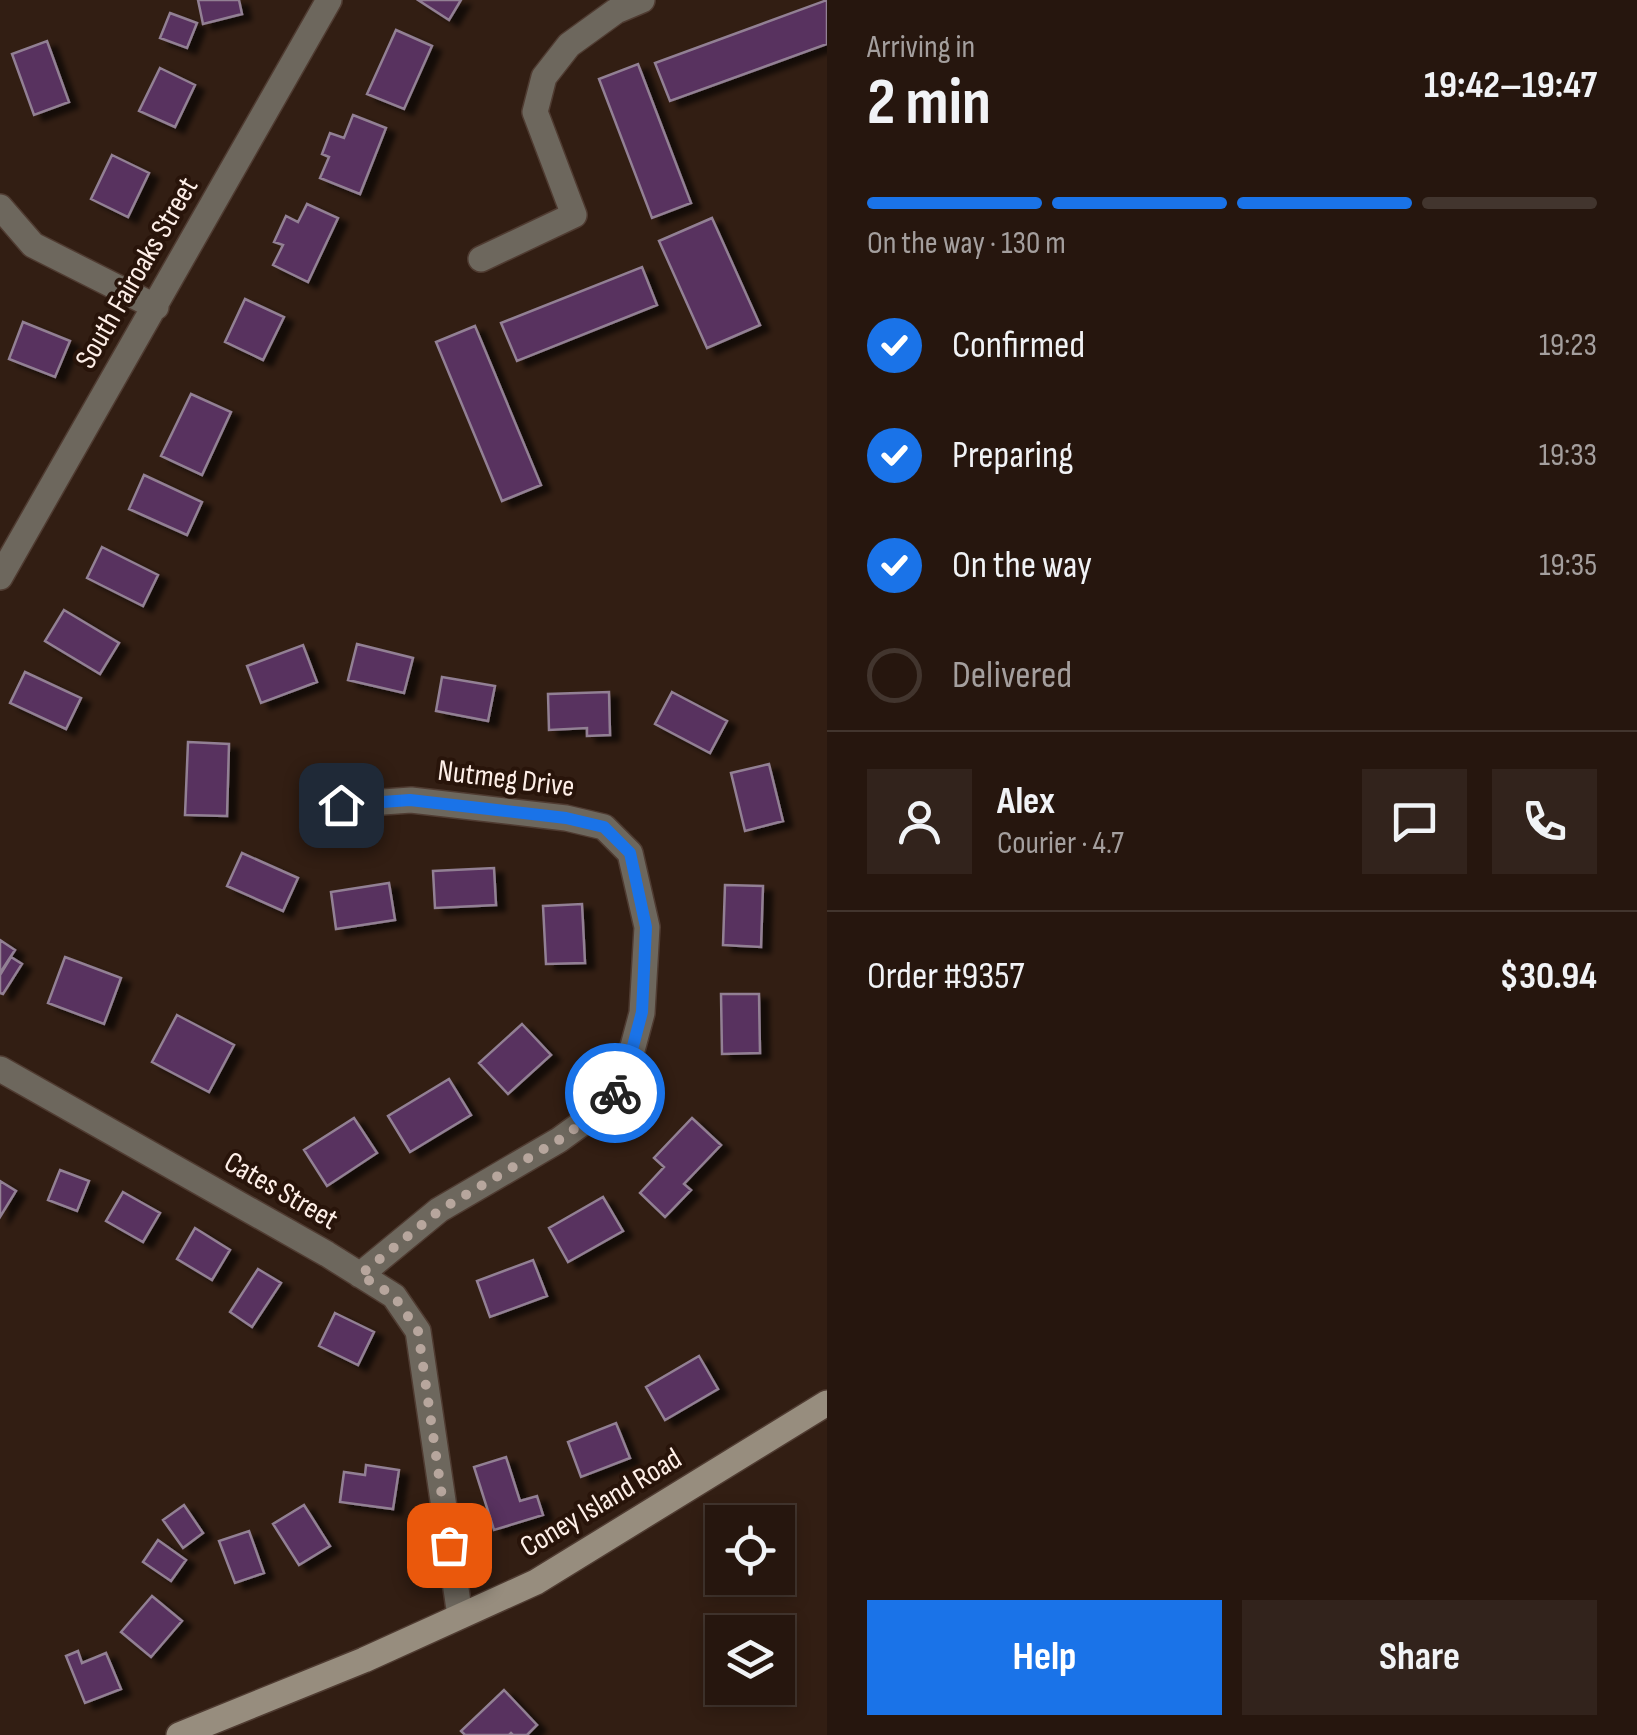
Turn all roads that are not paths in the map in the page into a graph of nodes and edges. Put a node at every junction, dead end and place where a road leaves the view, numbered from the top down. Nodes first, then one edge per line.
1 (329, 0) edge
2 (642, 0) edge
3 (0, 207) edge
4 (481, 259) dead end
5 (156, 307) junction
6 (0, 578) edge
7 (341, 805) dead end
8 (1, 1072) edge
9 (360, 1275) junction
10 (827, 1403) edge
11 (460, 1616) junction
12 (179, 1735) edge

1 - 5 street, South Fairoaks Street
2 - 4 street
3 - 5 street
5 - 6 street, South Fairoaks Street
7 - 9 street, Nutmeg Drive
8 - 9 street, Cates Street
9 - 11 street, Cates Street
10 - 11 street, Coney Island Road
11 - 12 street, Coney Island Road

